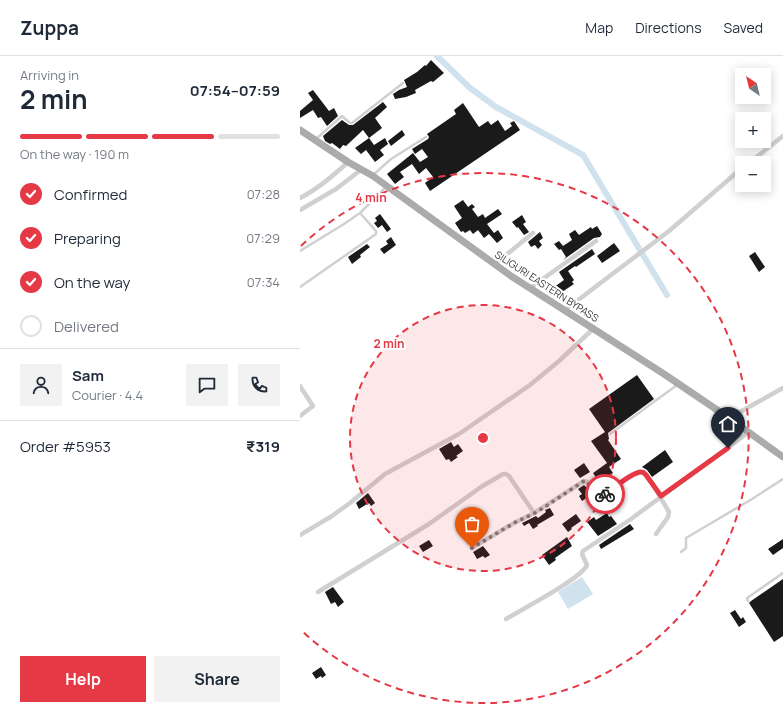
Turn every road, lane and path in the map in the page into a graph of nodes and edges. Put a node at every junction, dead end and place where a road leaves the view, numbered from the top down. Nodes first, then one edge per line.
1 (403, 83) dead end
2 (300, 130) edge
3 (783, 136) edge
4 (426, 137) dead end
5 (315, 140) junction
6 (758, 156) edge
7 (348, 162) junction
8 (362, 169) junction
9 (735, 174) edge
10 (373, 176) junction
11 (388, 186) junction
12 (300, 198) edge
13 (300, 210) edge
14 (360, 213) junction
15 (533, 233) dead end
16 (596, 241) dead end
17 (300, 251) edge
18 (495, 264) junction
19 (300, 287) edge
20 (530, 288) junction
21 (565, 310) junction
22 (594, 328) junction
23 (679, 384) junction
24 (300, 386) edge
25 (783, 388) edge
26 (300, 416) edge
27 (729, 418) junction
28 (748, 432) junction
29 (610, 434) dead end
30 (783, 457) edge
31 (783, 479) edge
32 (661, 496) junction
33 (534, 513) junction
34 (656, 534) dead end
35 (300, 535) edge
36 (472, 548) dead end
37 (681, 552) dead end
38 (783, 573) edge
39 (318, 592) dead end
40 (748, 601) dead end
41 (506, 619) dead end

1 - 5 lane
2 - 5 main road, SILIGURI EASTERN BYPASS
3 - 6 street
4 - 10 lane
5 - 7 main road, SILIGURI EASTERN BYPASS
7 - 8 main road, SILIGURI EASTERN BYPASS
7 - 12 street
8 - 10 main road, SILIGURI EASTERN BYPASS
8 - 13 street
9 - 21 street
10 - 11 main road, SILIGURI EASTERN BYPASS
11 - 14 lane
11 - 18 main road, SILIGURI EASTERN BYPASS
14 - 17 lane
14 - 19 lane
15 - 18 street
16 - 20 street
18 - 20 main road, SILIGURI EASTERN BYPASS
20 - 21 main road, SILIGURI EASTERN BYPASS
21 - 22 main road, SILIGURI EASTERN BYPASS
22 - 23 main road, SILIGURI EASTERN BYPASS
22 - 35 street
23 - 27 main road, SILIGURI EASTERN BYPASS
23 - 29 lane
24 - 26 street
25 - 27 street
27 - 28 main road, SILIGURI EASTERN BYPASS
28 - 30 main road, SILIGURI EASTERN BYPASS
28 - 32 street
31 - 37 lane
32 - 33 street
32 - 34 street
32 - 41 street
33 - 36 street
33 - 39 street
38 - 40 lane

